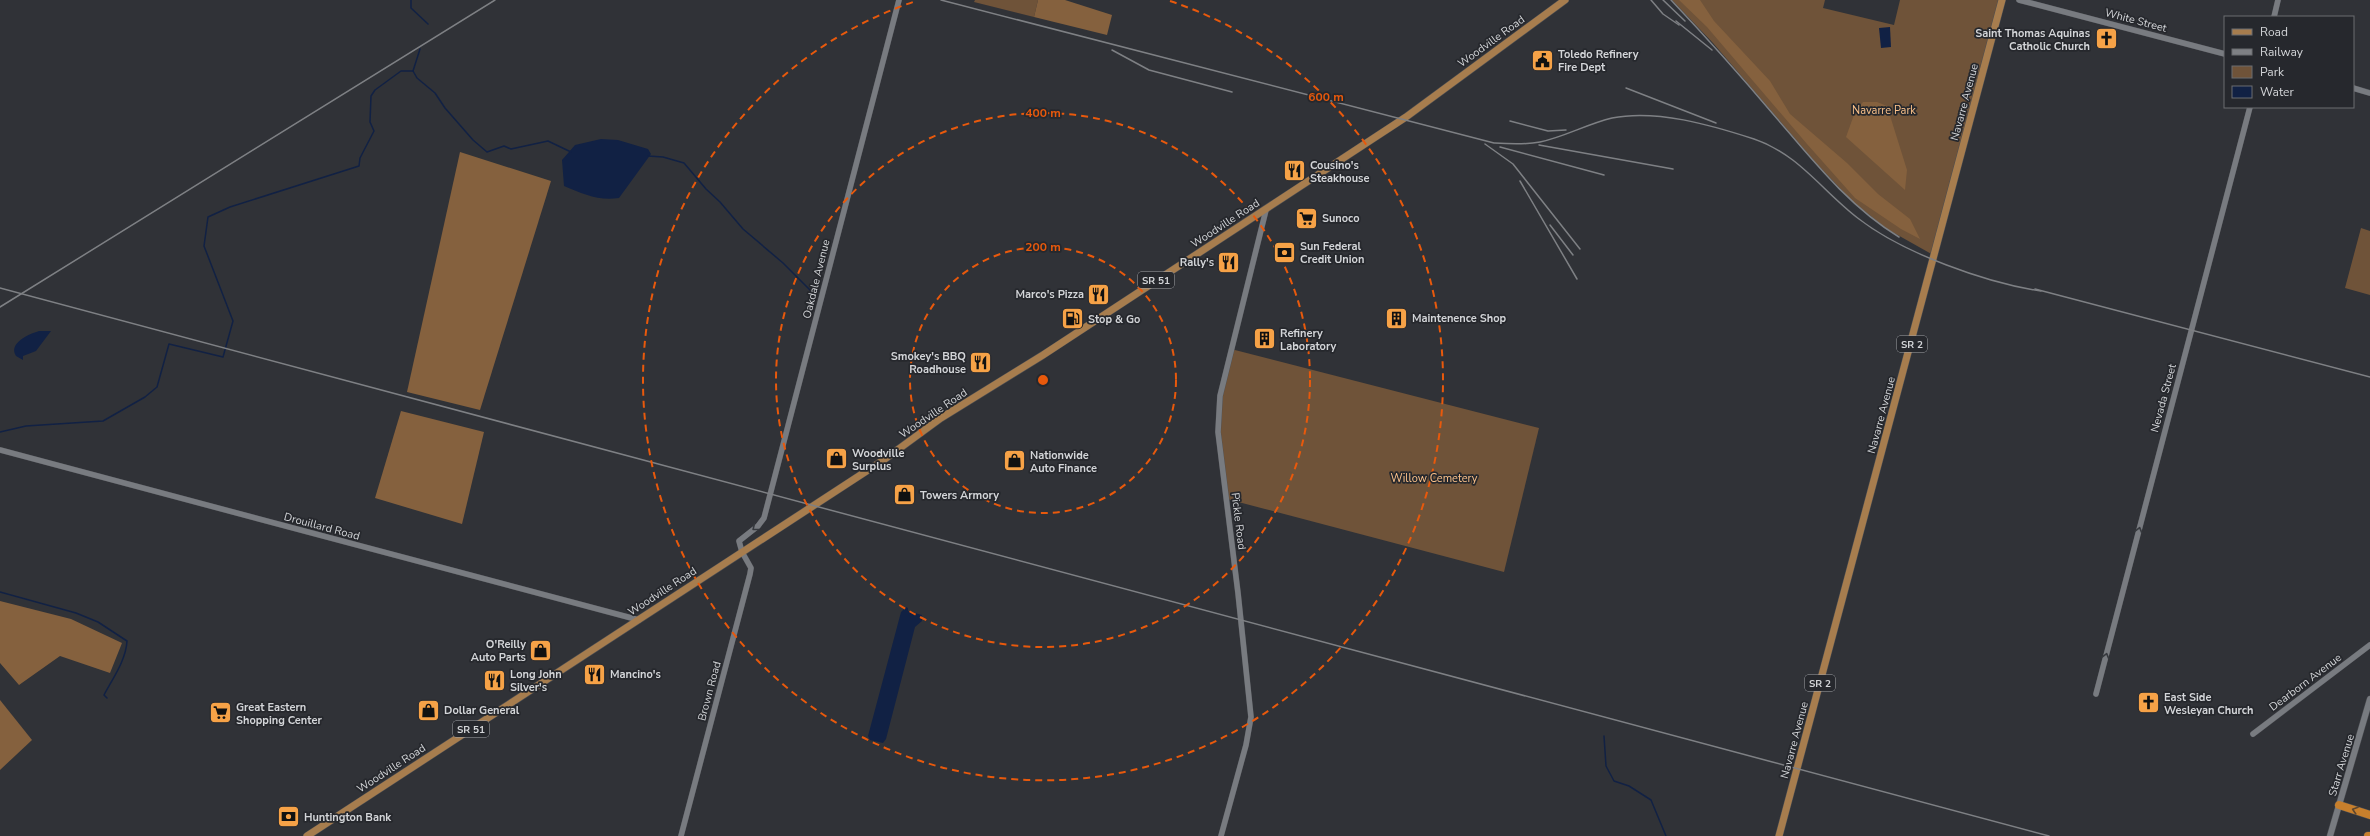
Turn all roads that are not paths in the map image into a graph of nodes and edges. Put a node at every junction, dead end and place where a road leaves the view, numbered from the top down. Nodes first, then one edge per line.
1 (899, 0) edge
2 (1565, 0) edge
3 (2002, 0) edge
4 (2019, 0) edge
5 (2278, 0) edge
6 (2274, 16) edge
7 (2224, 54) edge
8 (2354, 88) edge
9 (2370, 93) edge
10 (2250, 108) edge
11 (1266, 210) junction
12 (0, 450) edge
13 (742, 552) junction
14 (639, 620) junction
15 (2370, 645) edge
16 (2096, 694) dead end
17 (2370, 700) edge
18 (2253, 734) dead end
19 (2339, 805) junction
20 (2370, 815) edge
21 (307, 836) edge
22 (681, 836) edge
23 (1221, 836) edge
24 (1779, 836) edge
25 (2330, 836) edge

1 -> 13 street, Oakdale Avenue
2 - 11 main road, Woodville Road / SR 51
3 - 24 main road, Navarre Avenue / SR 2
4 - 7 street, White Street
5 - 6 street
8 - 9 street
16 -> 10 street, Nevada Street
11 - 13 main road, Woodville Road / SR 51
11 - 23 street, Pickle Road
12 - 14 street, Drouillard Road
13 - 14 main road, Woodville Road / SR 51
13 - 22 street, Brown Road
14 - 21 main road, Woodville Road / SR 51
15 - 18 street, Dearborn Avenue
17 - 19 main road, Starr Avenue
20 -> 19 highway
19 - 25 main road, Starr Avenue

